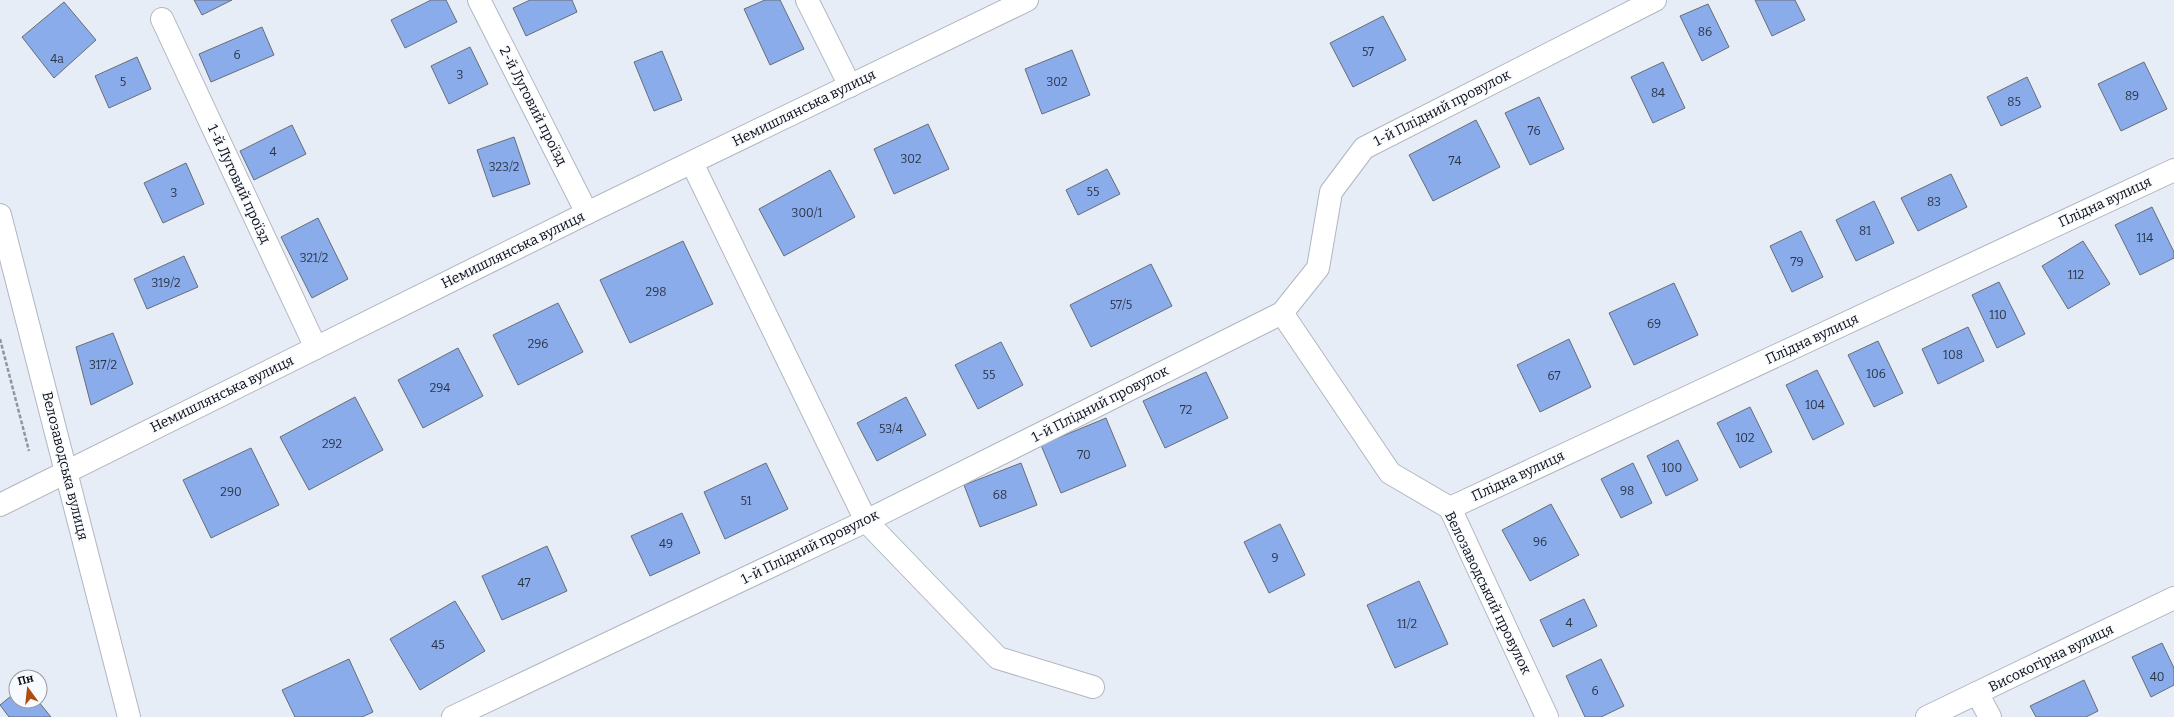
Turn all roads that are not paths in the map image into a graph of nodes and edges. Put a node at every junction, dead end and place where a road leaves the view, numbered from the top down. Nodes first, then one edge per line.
1 (479, 0) edge
2 (807, 0) edge
3 (1027, 0) edge
4 (1655, 0) edge
5 (162, 19) dead end
6 (850, 86) junction
7 (692, 163) junction
8 (2174, 170) edge
9 (587, 213) junction
10 (0, 215) edge
11 (1282, 313) junction
12 (316, 348) junction
13 (67, 471) junction
14 (0, 505) edge
15 (1450, 508) junction
16 (866, 521) junction
17 (2174, 598) edge
18 (1093, 687) dead end
19 (1977, 692) junction
20 (129, 717) edge
21 (453, 717) edge
22 (1547, 717) edge
23 (1927, 717) edge
24 (1990, 717) edge

1 - 9 street, 2-й Луговий проїзд
2 - 6 street
3 - 6 street, Немишлянська вулиця
4 - 11 street, 1-й Плідний провулок
5 - 12 street, 1-й Луговий проїзд
6 - 7 street, Немишлянська вулиця
7 - 9 street, Немишлянська вулиця
7 - 16 street
8 - 15 street, Плідна вулиця
9 - 12 street, Немишлянська вулиця
10 - 13 street, Велозаводська вулиця
11 - 15 street, Велозаводський провулок
11 - 16 street, 1-й Плідний провулок
12 - 13 street, Немишлянська вулиця
13 - 14 street, Немишлянська вулиця
13 - 20 street, Велозаводська вулиця
15 - 22 street, Велозаводський провулок
16 - 18 street
16 - 21 street, 1-й Плідний провулок
17 - 19 street, Високогірна вулиця
19 - 23 street, Високогірна вулиця
19 - 24 street

